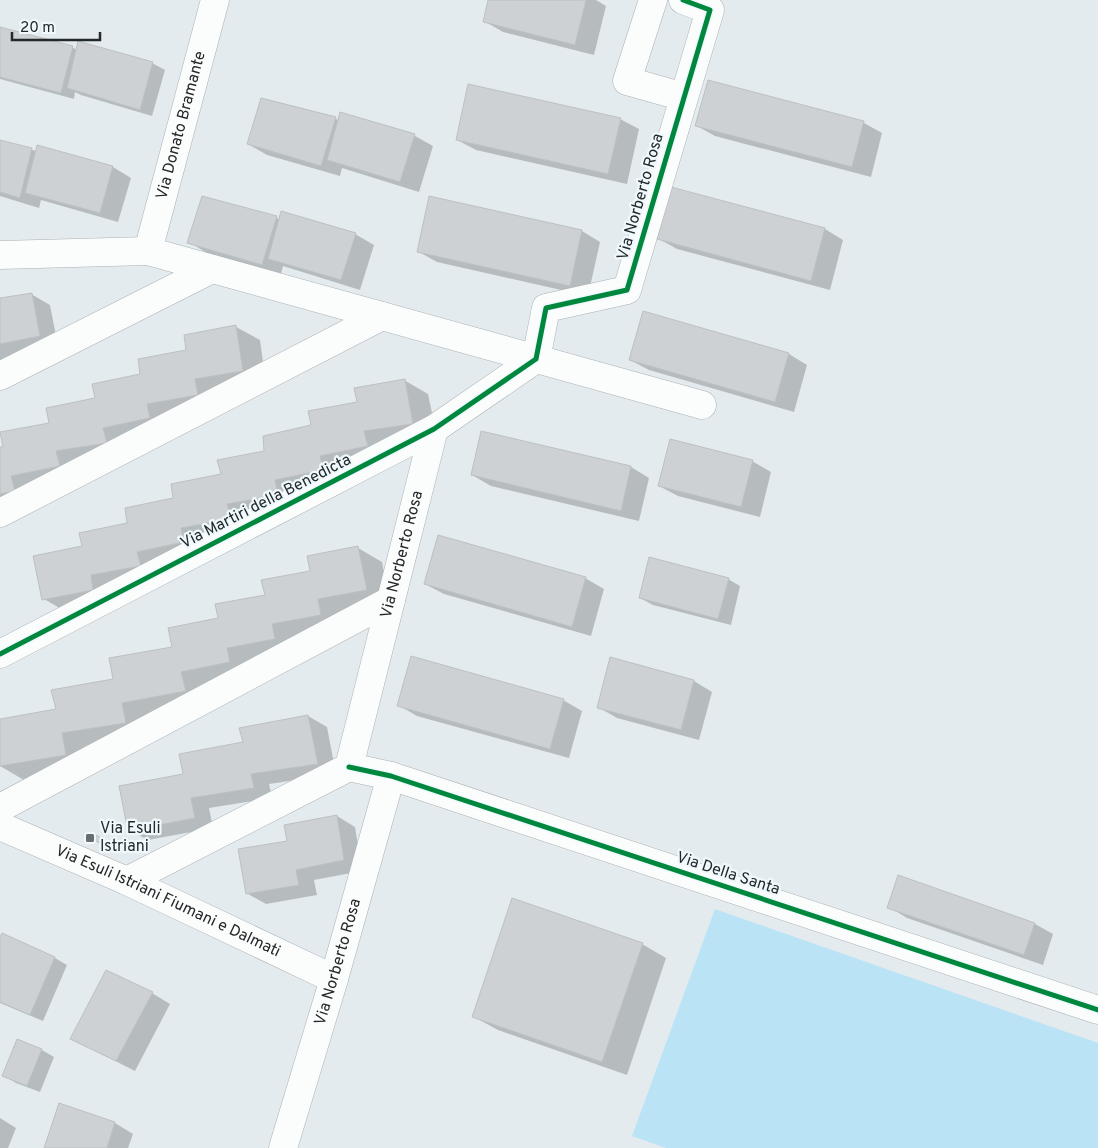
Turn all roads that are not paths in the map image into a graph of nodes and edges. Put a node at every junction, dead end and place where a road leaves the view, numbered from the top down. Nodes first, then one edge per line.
1 (215, 0) edge
2 (653, 0) edge
3 (683, 0) edge
4 (684, 96) junction
5 (148, 251) junction
6 (0, 255) edge
7 (212, 269) junction
8 (382, 316) junction
9 (536, 359) junction
10 (0, 376) edge
11 (702, 405) dead end
12 (434, 429) junction
13 (0, 513) edge
14 (392, 600) junction
15 (1, 647) edge
16 (349, 767) junction
17 (391, 776) junction
18 (0, 808) edge
19 (0, 826) edge
20 (127, 881) junction
21 (334, 979) junction
22 (1098, 1010) edge
23 (283, 1148) edge

1 - 5 street, Via Donato Bramante
2 - 4 street
3 - 4 street, Via Norberto Rosa
4 - 9 street, Via Norberto Rosa
5 - 6 street
5 - 7 street
7 - 8 street
7 - 10 street
8 - 9 street
8 - 13 street
9 - 11 street
9 - 12 street, Via Martiri della Benedicta
12 - 14 street, Via Norberto Rosa
12 - 15 street, Via Martiri della Benedicta
14 - 16 street, Via Norberto Rosa
14 - 18 street
16 - 17 street, Via Della Santa
16 - 20 street
17 - 21 street, Via Norberto Rosa
17 - 22 street, Via Della Santa
19 - 20 street, Via Esuli Istriani Fiumani e Dalmati
20 - 21 street, Via Esuli Istriani Fiumani e Dalmati
21 - 23 street, Via Norberto Rosa

